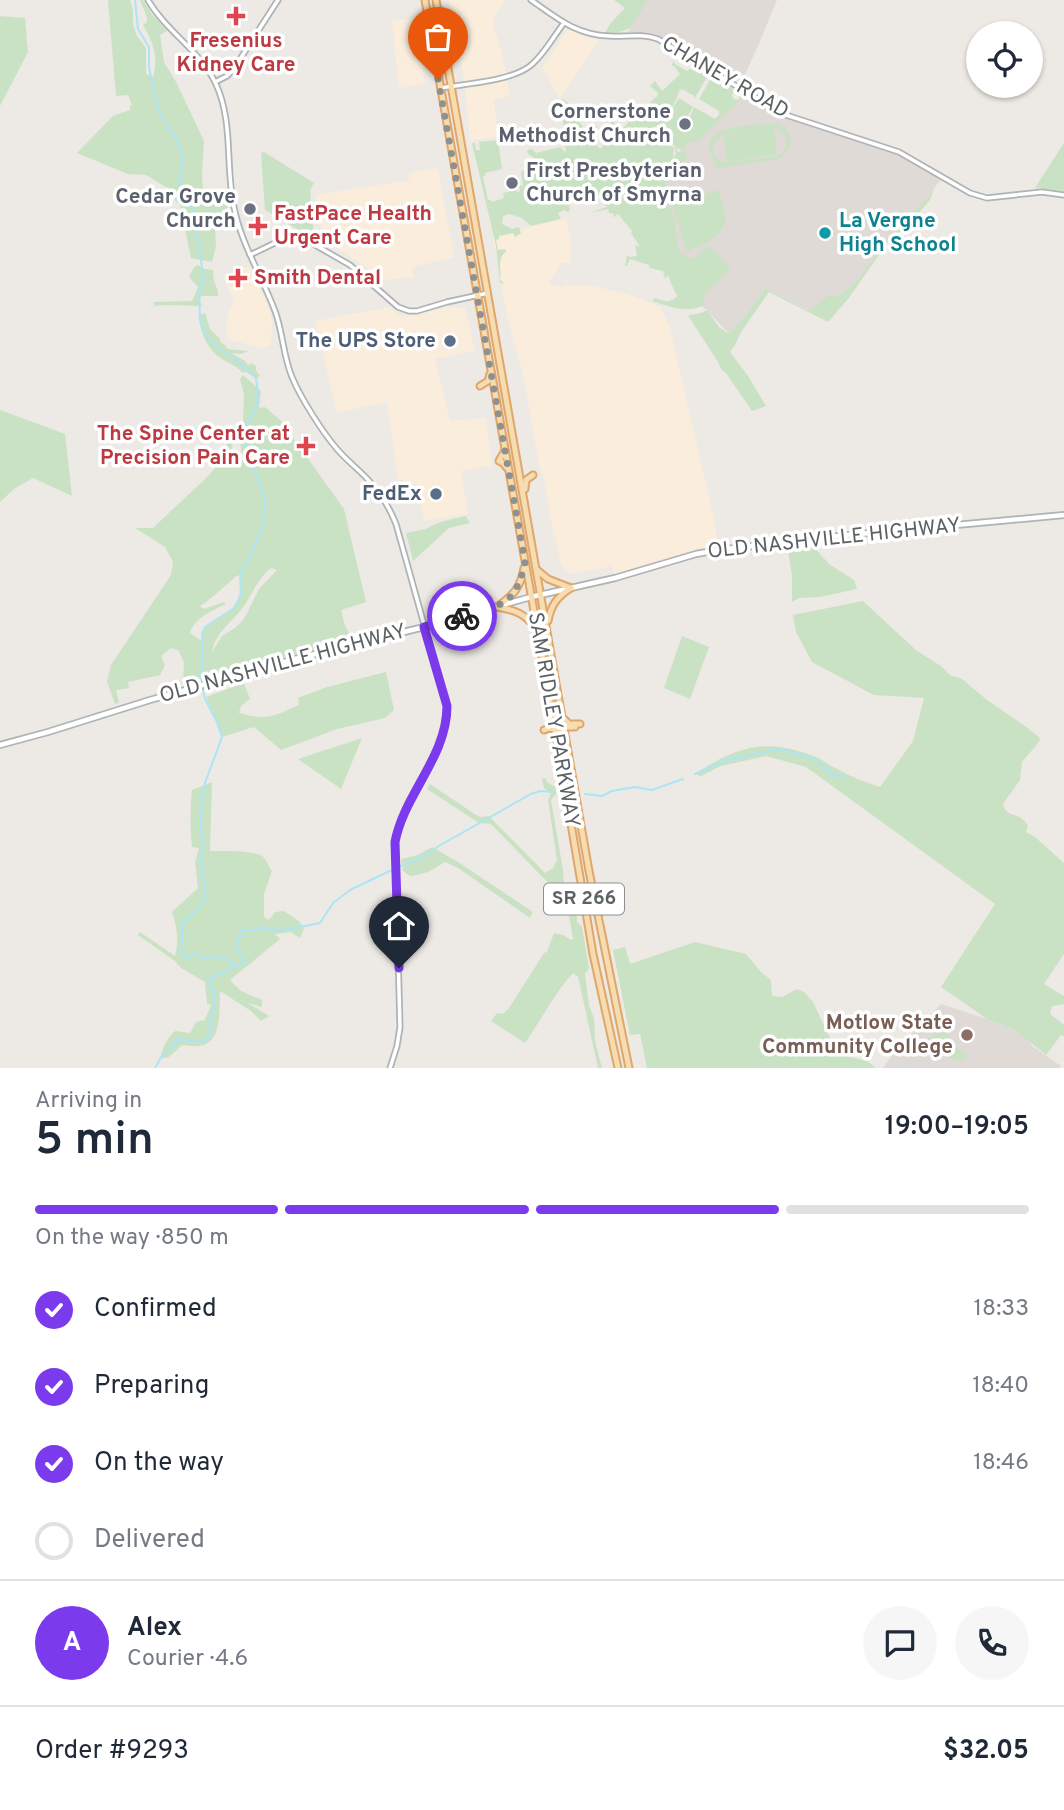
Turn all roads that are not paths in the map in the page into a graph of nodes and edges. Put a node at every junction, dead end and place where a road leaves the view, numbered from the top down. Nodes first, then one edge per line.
1 (148, 0) edge
2 (278, 0) edge
3 (425, 0) edge
4 (437, 0) edge
5 (531, 0) edge
6 (564, 23) junction
7 (215, 82) junction
8 (452, 86) junction
9 (440, 88) junction
10 (1064, 195) edge
11 (250, 255) junction
12 (488, 293) junction
13 (477, 296) junction
14 (491, 371) junction
15 (495, 396) junction
16 (519, 468) junction
17 (525, 503) junction
18 (1064, 515) edge
19 (525, 562) junction
20 (536, 569) junction
21 (571, 588) junction
22 (541, 595) junction
23 (531, 597) junction
24 (497, 607) junction
25 (547, 625) junction
26 (424, 627) junction
27 (537, 631) junction
28 (546, 680) junction
29 (563, 717) junction
30 (575, 727) junction
31 (564, 728) junction
32 (555, 729) junction
33 (556, 737) junction
34 (0, 745) edge
35 (573, 780) junction
36 (390, 1068) edge
37 (618, 1068) edge
38 (629, 1068) edge

1 - 7 street
2 - 7 street
3 - 9 main road
4 - 8 main road, SAM RIDLEY PARKWAY / SR 266
5 - 6 street, CHANEY ROAD
6 - 8 street
6 - 10 street, CHANEY ROAD
7 - 11 street
8 - 9 street
8 - 12 main road, SAM RIDLEY PARKWAY / SR 266
9 - 13 main road
11 - 13 street
11 - 26 street
12 - 13 street
12 - 16 main road, SAM RIDLEY PARKWAY / SR 266
13 - 14 main road
14 - 15 main road
14 - 15 main road
15 - 19 main road, SAM RIDLEY PARKWAY / SR 266
16 - 17 main road, SAM RIDLEY PARKWAY / SR 266
16 - 17 main road
17 - 20 main road, SAM RIDLEY PARKWAY / SR 266
18 - 21 main road, OLD NASHVILLE HIGHWAY
19 - 23 main road, SAM RIDLEY PARKWAY / SR 266
19 - 24 main road
20 - 21 main road
20 - 22 main road, SAM RIDLEY PARKWAY / SR 266
21 - 22 main road, OLD NASHVILLE HIGHWAY
21 - 25 main road
22 - 23 main road, OLD NASHVILLE HIGHWAY
22 - 25 main road, SAM RIDLEY PARKWAY / SR 266
23 - 24 main road, OLD NASHVILLE HIGHWAY
23 - 27 main road, SAM RIDLEY PARKWAY / SR 266
24 - 26 main road, OLD NASHVILLE HIGHWAY
24 - 27 main road
25 - 29 main road, SAM RIDLEY PARKWAY / SR 266
26 - 34 main road, OLD NASHVILLE HIGHWAY
26 - 36 street
27 - 28 main road, SAM RIDLEY PARKWAY / SR 266
28 - 31 main road
28 - 32 main road, SAM RIDLEY PARKWAY / SR 266
29 - 30 main road
29 - 31 main road, SAM RIDLEY PARKWAY / SR 266
30 - 31 main road
30 - 35 main road
31 - 35 main road, SAM RIDLEY PARKWAY / SR 266
32 - 33 main road, SAM RIDLEY PARKWAY / SR 266
32 - 33 main road
32 - 35 main road
33 - 37 main road, SAM RIDLEY PARKWAY / SR 266
35 - 38 main road, SAM RIDLEY PARKWAY / SR 266

